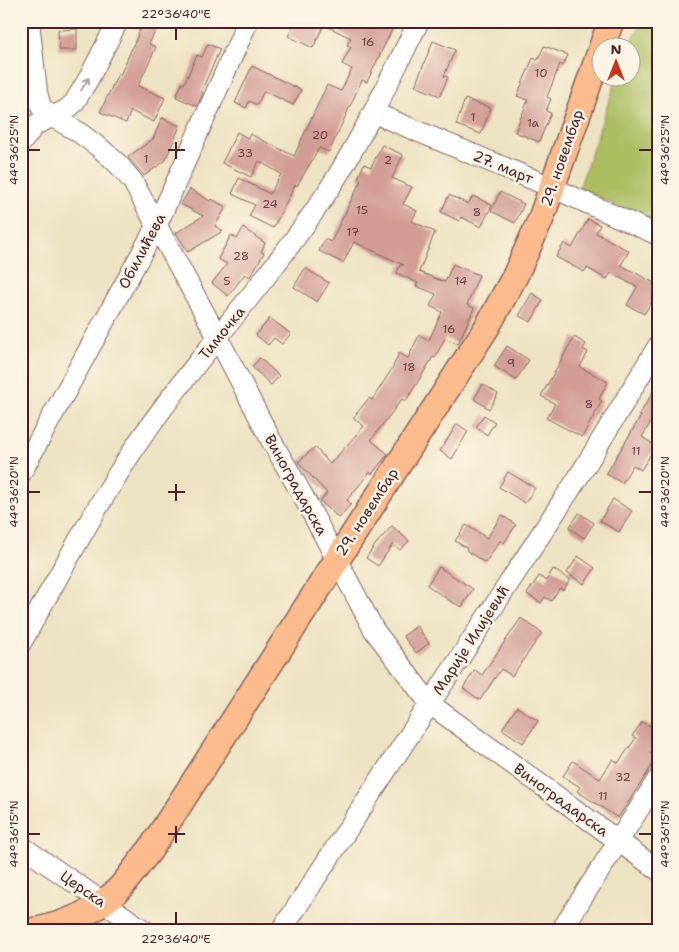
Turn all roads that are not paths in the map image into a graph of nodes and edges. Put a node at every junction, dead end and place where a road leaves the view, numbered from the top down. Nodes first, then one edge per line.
1 (29, 21) edge
2 (118, 21) edge
3 (248, 21) edge
4 (419, 21) edge
5 (611, 21) edge
6 (374, 113) junction
7 (51, 116) junction
8 (21, 143) edge
9 (551, 187) junction
10 (156, 227) junction
11 (658, 235) edge
12 (217, 336) junction
13 (658, 346) edge
14 (21, 472) edge
15 (336, 560) junction
16 (21, 643) edge
17 (430, 704) junction
18 (658, 779) edge
19 (618, 841) junction
20 (21, 846) edge
21 (658, 870) edge
22 (102, 902) junction
23 (31, 931) edge
24 (145, 931) edge
25 (281, 931) edge
26 (561, 931) edge

1 - 7 street
7 -> 2 street
3 - 10 street, Обилићева
4 - 6 street, Тимочка
5 - 9 main road, 29. новембар
6 - 9 street, 27. март
6 - 12 street, Тимочка
7 - 8 street
7 - 10 street, Виноградарска
9 - 11 street, 27. март
9 - 15 main road, 29. новембар
10 - 12 street, Виноградарска
10 - 14 street, Обилићева
12 - 15 street, Виноградарска
12 - 16 street, Тимочка
13 - 17 street, Марије Илијевић
15 - 17 street, Виноградарска
15 - 22 main road, 29. новембар
17 - 19 street, Виноградарска
17 - 25 street, Марије Илијевић
18 - 19 street
19 - 21 street, Виноградарска
19 - 26 street
20 - 22 street, Церска
22 - 23 main road, 29. новембар
22 - 24 street, Церска

